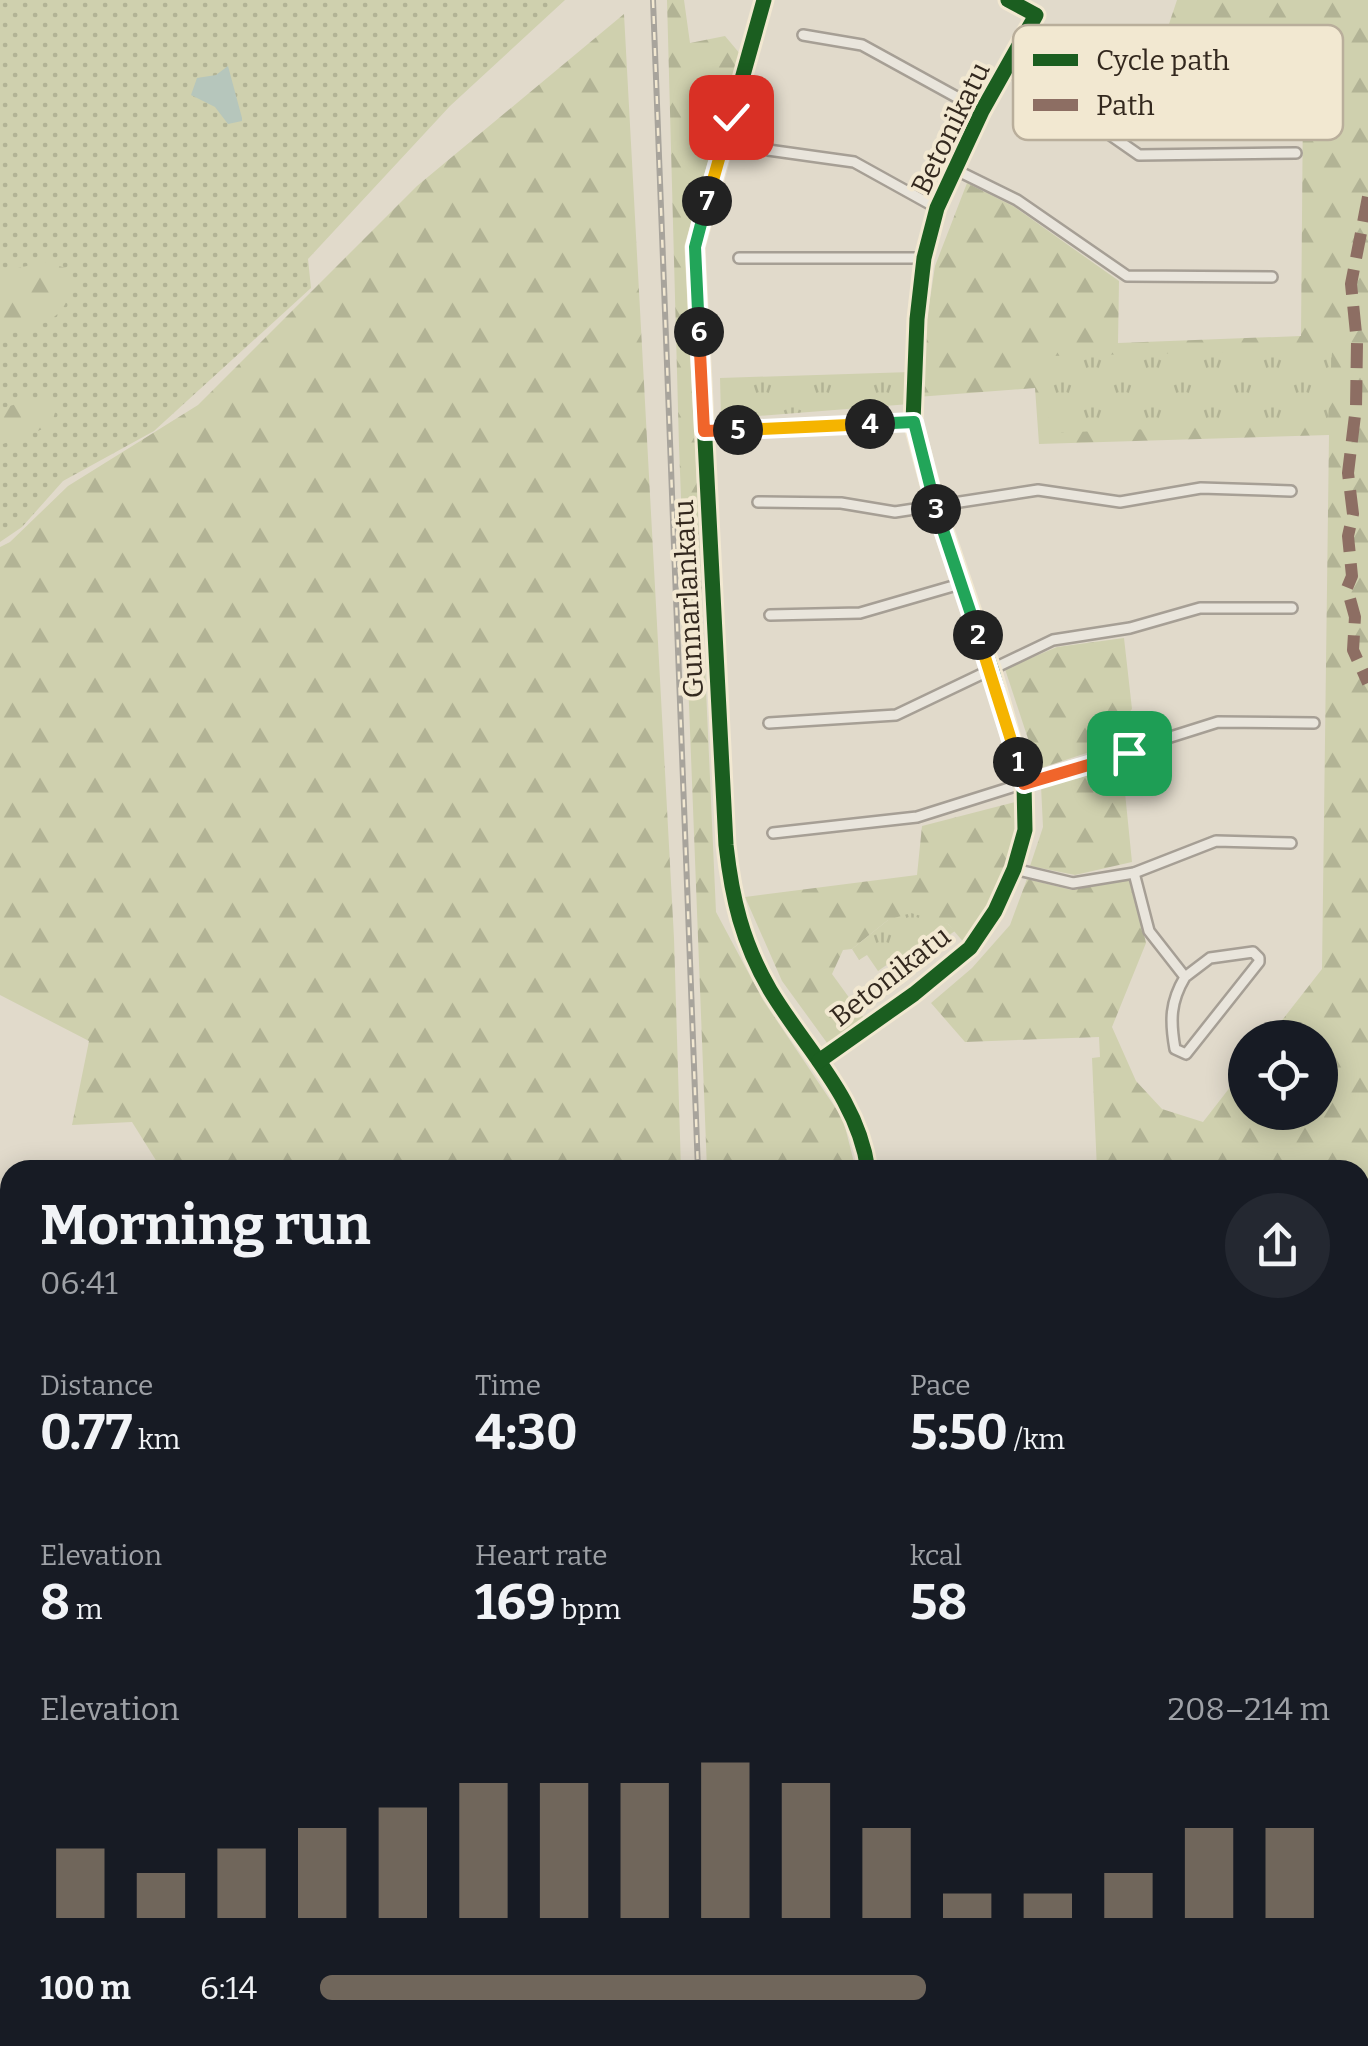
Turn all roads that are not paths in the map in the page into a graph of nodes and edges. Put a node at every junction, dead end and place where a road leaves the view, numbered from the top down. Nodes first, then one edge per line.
1 (764, 0) edge
2 (1008, 0) edge
3 (1031, 25) edge
4 (803, 35) dead end
5 (1013, 57) edge
6 (1006, 70) junction
7 (1013, 74) edge
8 (982, 111) junction
9 (1118, 140) edge
10 (768, 150) dead end
11 (1296, 153) dead end
12 (954, 169) junction
13 (938, 208) junction
14 (738, 258) dead end
15 (924, 258) junction
16 (1272, 277) dead end
17 (914, 422) junction
18 (704, 431) junction
19 (1291, 490) dead end
20 (758, 502) dead end
21 (936, 507) junction
22 (960, 584) junction
23 (1292, 608) dead end
24 (770, 615) dead end
25 (992, 670) junction
26 (769, 723) dead end
27 (1314, 723) dead end
28 (1024, 784) junction
29 (773, 833) dead end
30 (1291, 844) dead end
31 (1014, 869) junction
32 (1134, 873) junction
33 (1185, 977) junction
34 (819, 1060) junction
35 (866, 1160) edge

1 - 18 street, Gunnarlankatu
2 - 3 street, Betonikatu
4 - 8 street
5 - 6 street, Betonikatu
6 - 7 street
6 - 8 street, Betonikatu
8 - 12 street, Betonikatu
9 - 11 street
10 - 13 street
12 - 13 street, Betonikatu
12 - 16 street
13 - 15 street, Betonikatu
14 - 15 street
15 - 17 street, Betonikatu
17 - 18 street
17 - 21 street, Betonikatu
18 - 34 street, Gunnarlankatu
19 - 21 street
20 - 21 street
21 - 22 street, Betonikatu
22 - 24 street
22 - 25 street, Betonikatu
23 - 25 street
25 - 26 street
25 - 28 street, Betonikatu
27 - 28 street
28 - 29 street
28 - 31 street, Betonikatu
30 - 32 street
31 - 32 street
31 - 34 street, Betonikatu
32 - 33 street
33 - 33 street
34 - 35 street, Gunnarlankatu

